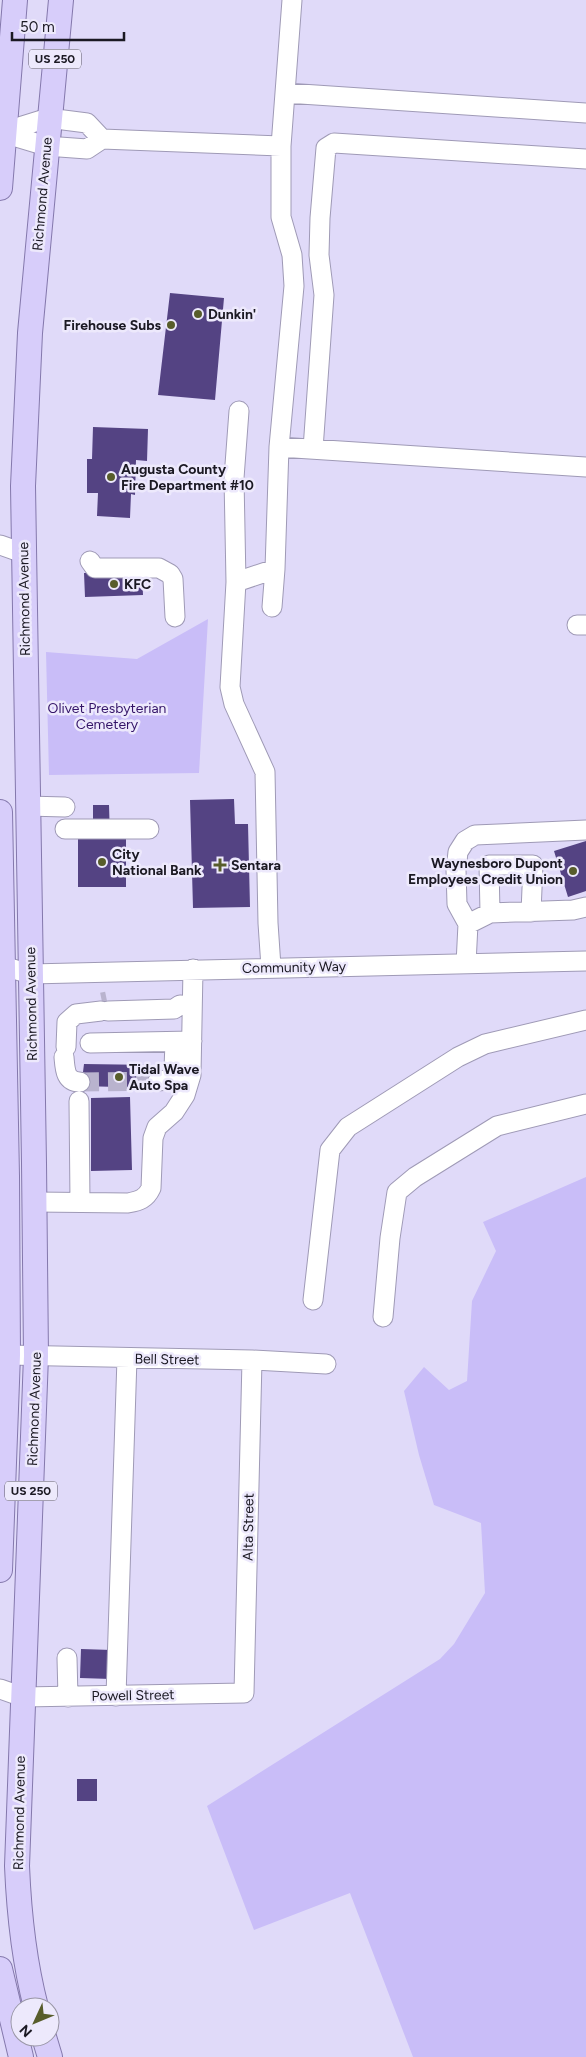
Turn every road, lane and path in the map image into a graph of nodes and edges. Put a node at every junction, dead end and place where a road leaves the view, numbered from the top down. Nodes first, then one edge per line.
1 (15, 0) edge
2 (61, 0) edge
3 (292, 0) edge
4 (286, 93) junction
5 (586, 105) edge
6 (586, 113) edge
7 (48, 118) junction
8 (2, 132) edge
9 (102, 139) junction
10 (46, 146) junction
11 (281, 146) junction
12 (586, 159) edge
13 (0, 188) edge
14 (239, 410) dead end
15 (279, 447) junction
16 (312, 449) junction
17 (586, 468) edge
18 (0, 546) edge
19 (23, 553) junction
20 (90, 561) dead end
21 (275, 569) junction
22 (236, 582) junction
23 (272, 607) dead end
24 (175, 617) dead end
25 (27, 806) junction
26 (65, 807) dead end
27 (0, 812) edge
28 (65, 829) dead end
29 (149, 829) dead end
30 (586, 830) edge
31 (586, 907) edge
32 (531, 912) junction
33 (490, 914) junction
34 (468, 924) junction
35 (586, 961) edge
36 (466, 964) junction
37 (1, 965) edge
38 (271, 967) junction
39 (193, 969) junction
40 (30, 974) junction
41 (186, 1006) junction
42 (586, 1020) edge
43 (183, 1042) junction
44 (90, 1043) dead end
45 (158, 1081) tunnel mouth
46 (80, 1082) dead end
47 (79, 1101) dead end
48 (586, 1104) edge
49 (35, 1202) junction
50 (80, 1202) junction
51 (313, 1300) dead end
52 (383, 1316) dead end
53 (8, 1355) junction
54 (36, 1356) junction
55 (127, 1358) junction
56 (252, 1360) junction
57 (326, 1364) dead end
58 (0, 1570) edge
59 (67, 1658) dead end
60 (0, 1689) edge
61 (244, 1693) joint
62 (68, 1696) junction
63 (116, 1696) junction
64 (22, 1697) junction
65 (1, 1977) edge
66 (34, 1997) edge
67 (21, 2057) edge

1 - 8 main road, US 250
2 - 7 main road, Richmond Avenue / US 250
3 - 4 street
4 - 6 street
4 - 11 street
5 - 6 street
7 - 8 street
7 - 9 street
7 - 10 main road, Richmond Avenue / US 250
8 - 10 street
8 - 13 main road, US 250
9 - 10 street
9 - 11 street
10 - 19 main road, Richmond Avenue / US 250
11 - 15 street
12 - 16 street
14 - 22 street
15 - 16 street
15 - 21 street
16 - 17 street
18 - 19 street
19 - 25 main road, Richmond Avenue / US 250
20 - 24 street
21 - 22 street
21 - 23 street
22 - 38 street
25 - 26 street
25 - 40 main road, Richmond Avenue / US 250
27 - 37 main road, Richmond Avenue / US 250
28 - 29 street
30 - 34 street
31 - 32 street
32 - 33 street
32 - 33 street
33 - 34 street
34 - 36 street
35 - 36 street, Community Way
36 - 38 street, Community Way
37 - 40 street, Community Way
37 - 53 main road, Richmond Avenue / US 250
38 - 39 street, Community Way
39 - 40 street, Community Way
39 - 41 street
40 - 49 main road, Richmond Avenue / US 250
41 - 43 street
41 - 46 street
42 - 51 street
43 - 44 street
43 - 45 street
43 - 50 street
47 - 50 street
48 - 52 street
49 - 50 street
49 - 54 main road, Richmond Avenue / US 250
53 - 54 street, Bell Street
53 - 58 main road, Richmond Avenue / US 250
54 - 55 street, Bell Street
54 - 64 main road, Richmond Avenue / US 250
55 - 56 street, Bell Street
55 - 63 street
56 - 57 street, Bell Street
56 - 61 street, Alta Street
59 - 62 street
60 - 64 street
61 - 63 street, Powell Street
62 - 63 street, Powell Street
62 - 64 street, Powell Street
64 - 66 main road, Richmond Avenue / US 250
65 - 67 main road

